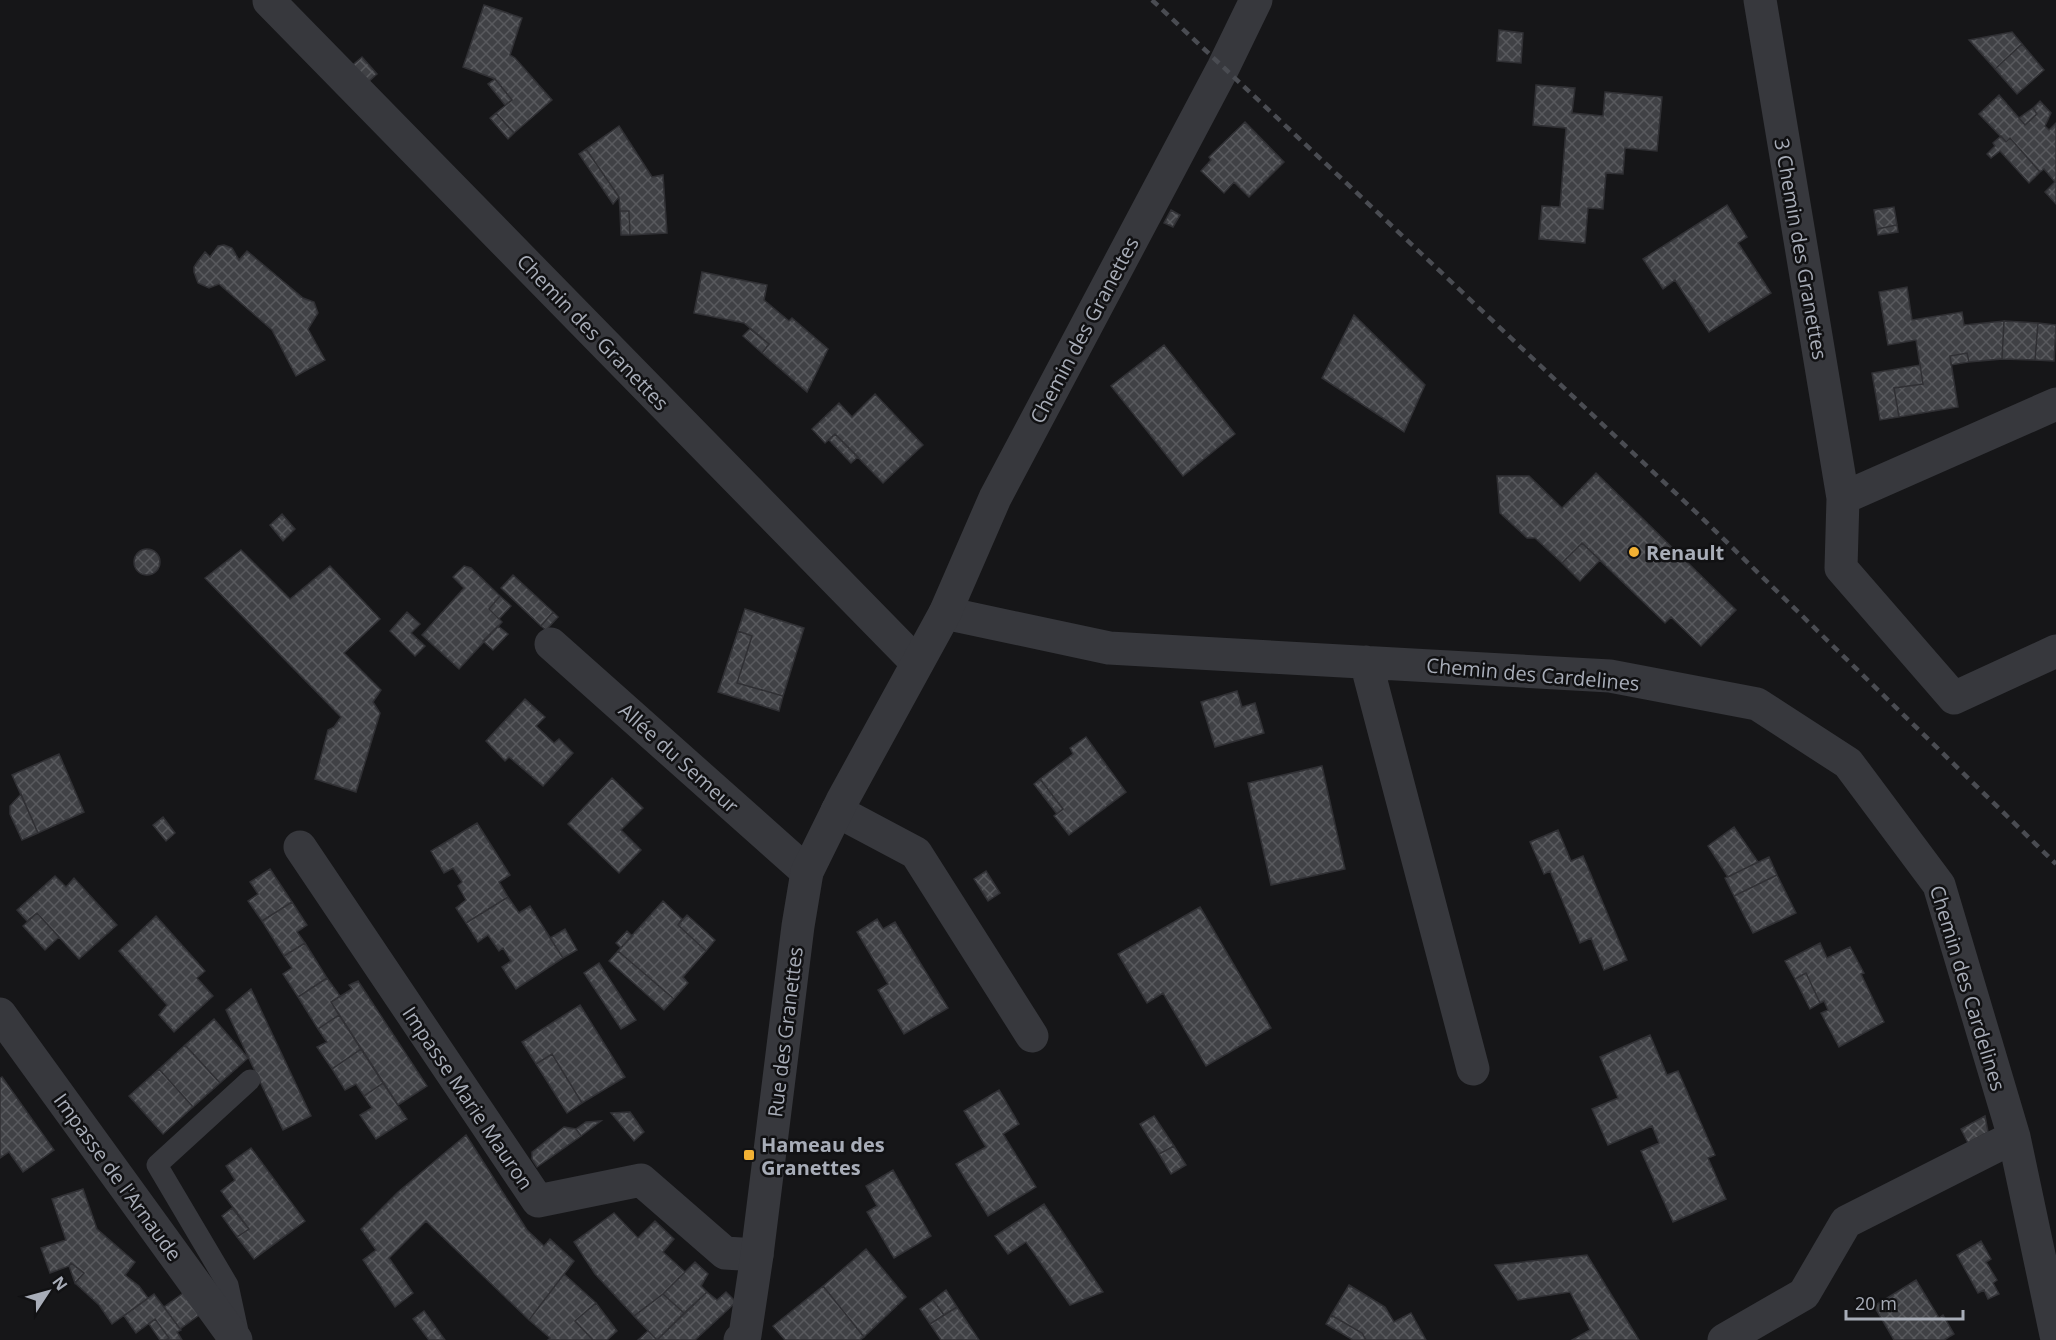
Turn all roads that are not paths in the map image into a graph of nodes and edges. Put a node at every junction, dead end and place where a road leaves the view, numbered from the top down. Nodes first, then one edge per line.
1 (1256, 0) edge
2 (1760, 0) edge
3 (269, 1) edge
4 (2056, 404) edge
5 (1843, 498) junction
6 (945, 613) junction
7 (552, 644) dead end
8 (2056, 651) edge
9 (1366, 662) junction
10 (917, 663) junction
11 (839, 806) junction
12 (300, 847) dead end
13 (807, 872) junction
14 (0, 1014) edge
15 (1032, 1036) dead end
16 (1473, 1069) dead end
17 (250, 1080) dead end
18 (2014, 1137) junction
19 (757, 1255) junction
20 (2056, 1335) edge
21 (744, 1338) edge
22 (238, 1340) edge
23 (1724, 1340) edge

1 - 6 street, Chemin des Granettes
2 - 5 street, 3 Chemin des Granettes
3 - 10 street, Chemin des Granettes
4 - 5 street
5 - 8 street, 3 Chemin des Granettes
6 - 9 street, Chemin des Cardelines
6 - 10 street, Chemin des Granettes
7 - 13 street, Allée du Semeur
9 - 16 street
9 - 18 street, Chemin des Cardelines
10 - 11 street, Chemin des Granettes
11 - 13 street, Rue des Granettes
11 - 15 street
12 - 19 street, Impasse Marie Mauron
13 - 19 street, Rue des Granettes
14 - 22 street, Impasse de l'Arnaude
17 - 22 lane
18 - 20 street, Chemin des Cardelines
18 - 23 street
19 - 21 street, Rue des Granettes

